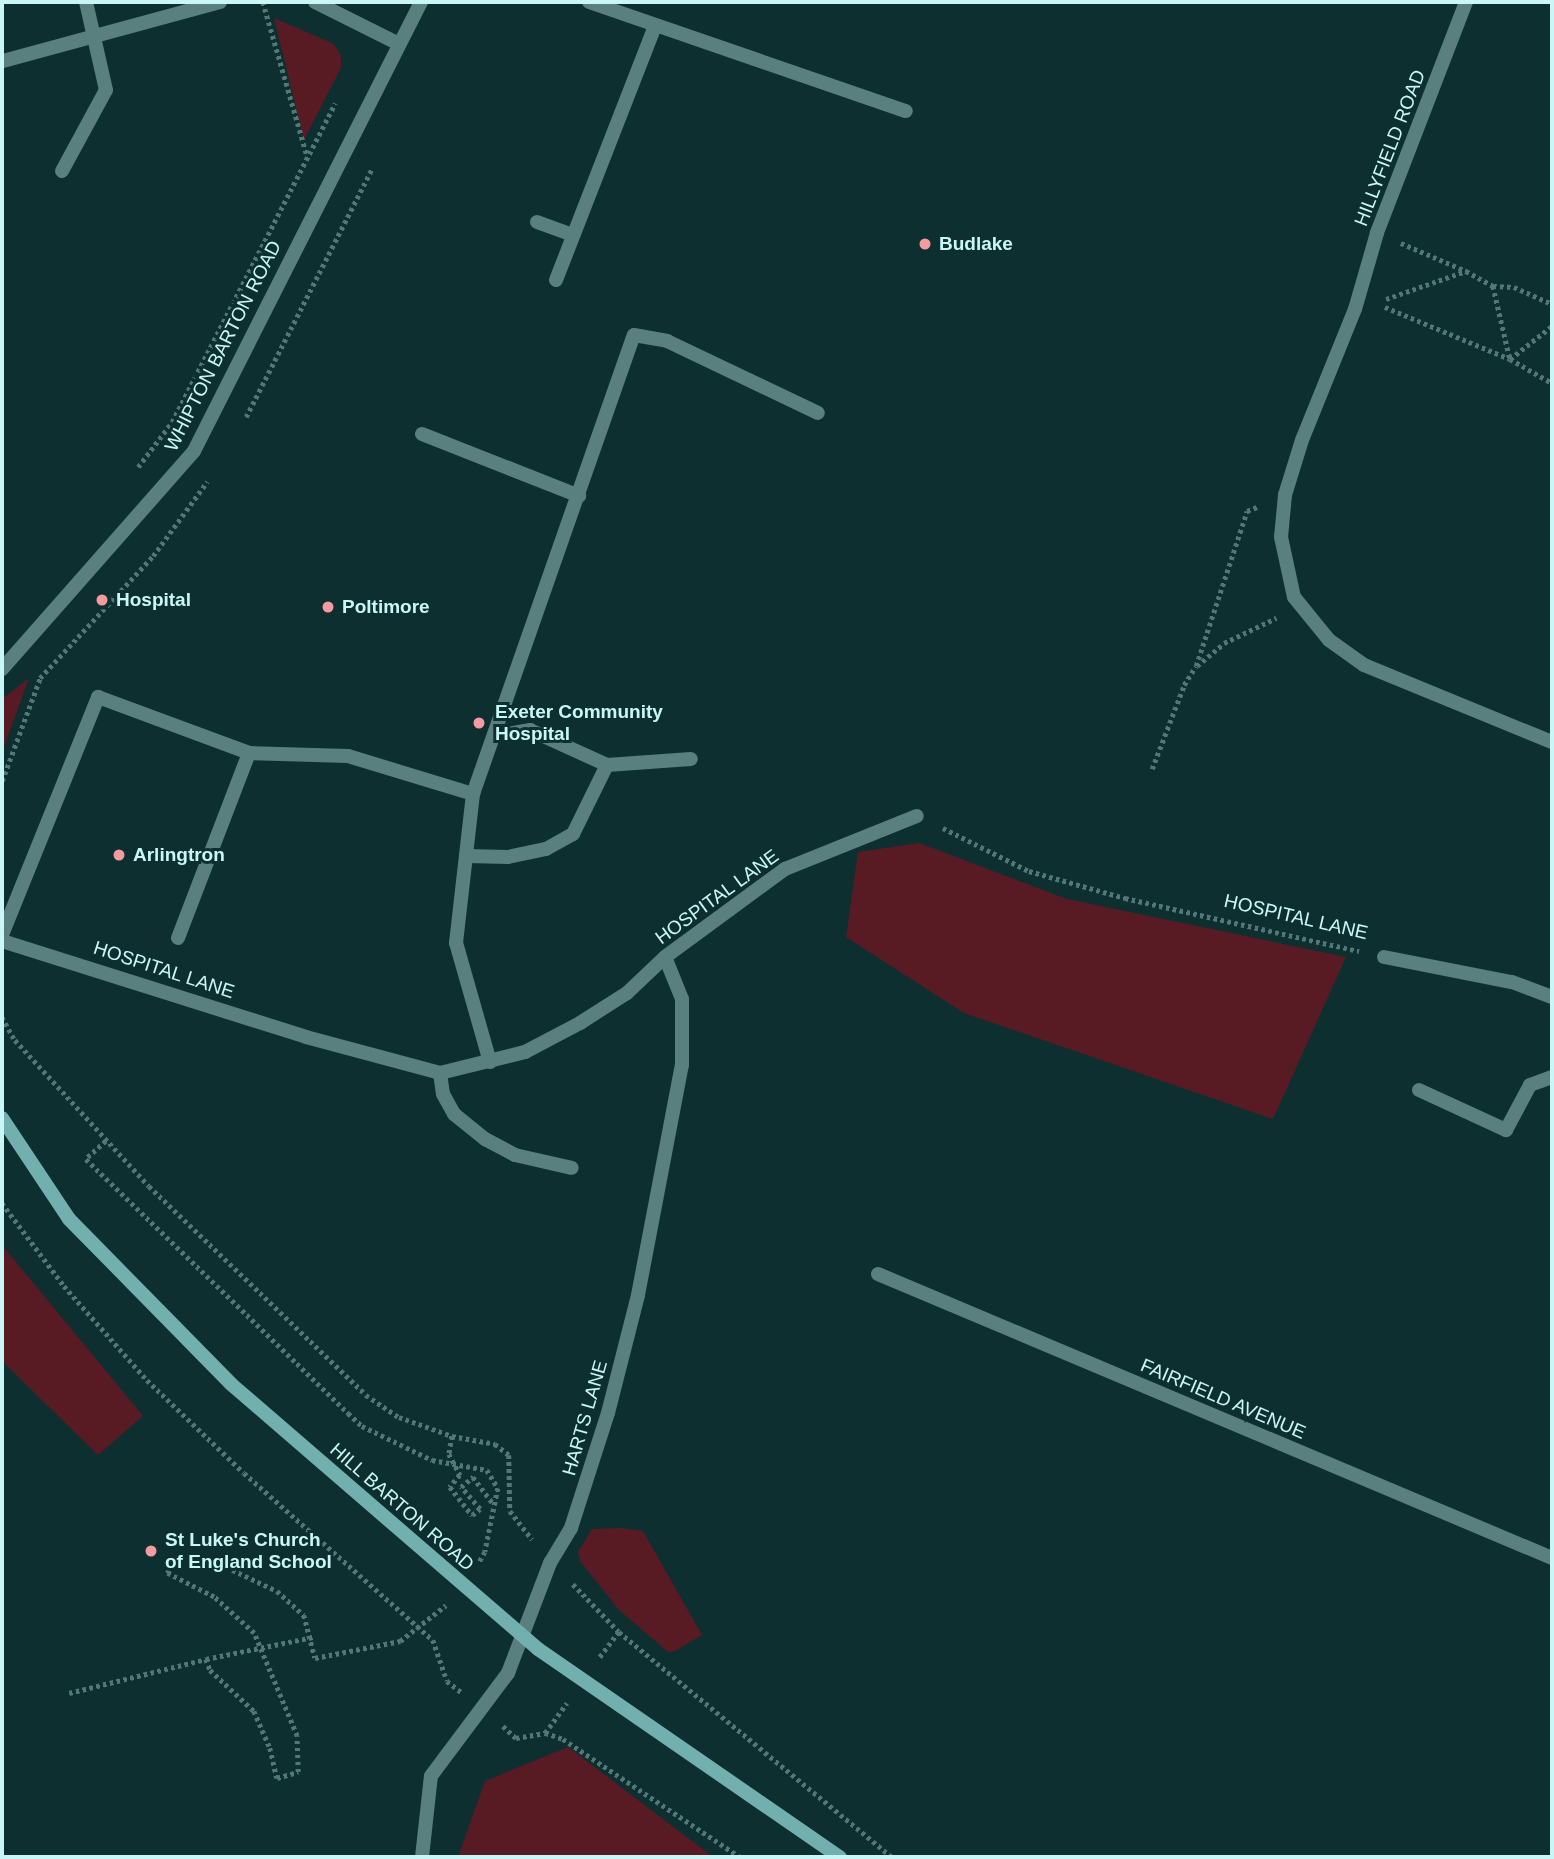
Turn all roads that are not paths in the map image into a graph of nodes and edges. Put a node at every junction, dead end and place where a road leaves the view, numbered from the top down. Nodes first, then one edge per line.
1 (86, 2) edge
2 (220, 2) edge
3 (315, 2) edge
4 (421, 2) edge
5 (590, 2) edge
6 (1466, 2) edge
7 (655, 26) junction
8 (97, 35) junction
9 (399, 44) junction
10 (3, 61) edge
11 (906, 111) dead end
12 (62, 171) dead end
13 (537, 222) dead end
14 (573, 235) junction
15 (556, 280) dead end
16 (818, 413) dead end
17 (422, 434) dead end
18 (579, 496) junction
19 (2, 669) edge
20 (496, 736) junction
21 (1552, 741) edge
22 (249, 753) junction
23 (691, 759) dead end
24 (607, 765) junction
25 (473, 794) junction
26 (917, 816) road end
27 (467, 856) junction
28 (2, 936) edge
29 (178, 938) dead end
30 (2, 941) edge
31 (665, 957) junction
32 (1384, 957) road end
33 (1552, 997) edge
34 (490, 1062) junction
35 (440, 1073) junction
36 (1552, 1077) edge
37 (1419, 1090) dead end
38 (2, 1118) edge
39 (572, 1168) dead end
40 (878, 1274) dead end
41 (1552, 1559) edge
42 (523, 1637) junction
43 (422, 1857) edge
44 (840, 1857) edge

1 - 8 street
2 - 8 street
3 - 9 street
4 - 9 street, WHIPTON BARTON ROAD
5 - 7 street
6 - 21 street, HILLYFIELD ROAD
7 - 11 street
7 - 14 street
8 - 10 street
8 - 12 street
9 - 19 street, WHIPTON BARTON ROAD
13 - 14 street
14 - 15 street
16 - 18 street
17 - 18 street
18 - 20 street
20 - 24 street
20 - 25 street
22 - 25 street
22 - 28 street
22 - 29 street
23 - 24 street
24 - 27 street
25 - 27 street
26 - 31 street, HOSPITAL LANE
27 - 34 street
30 - 35 street, HOSPITAL LANE
31 - 34 street, HOSPITAL LANE
31 - 42 street, HARTS LANE
32 - 33 street, HOSPITAL LANE
34 - 35 street, HOSPITAL LANE
35 - 39 street
36 - 37 street
38 - 42 main road, HILL BARTON ROAD
40 - 41 street, FAIRFIELD AVENUE
42 - 43 street, HARTS LANE
42 - 44 main road, HILL BARTON ROAD

